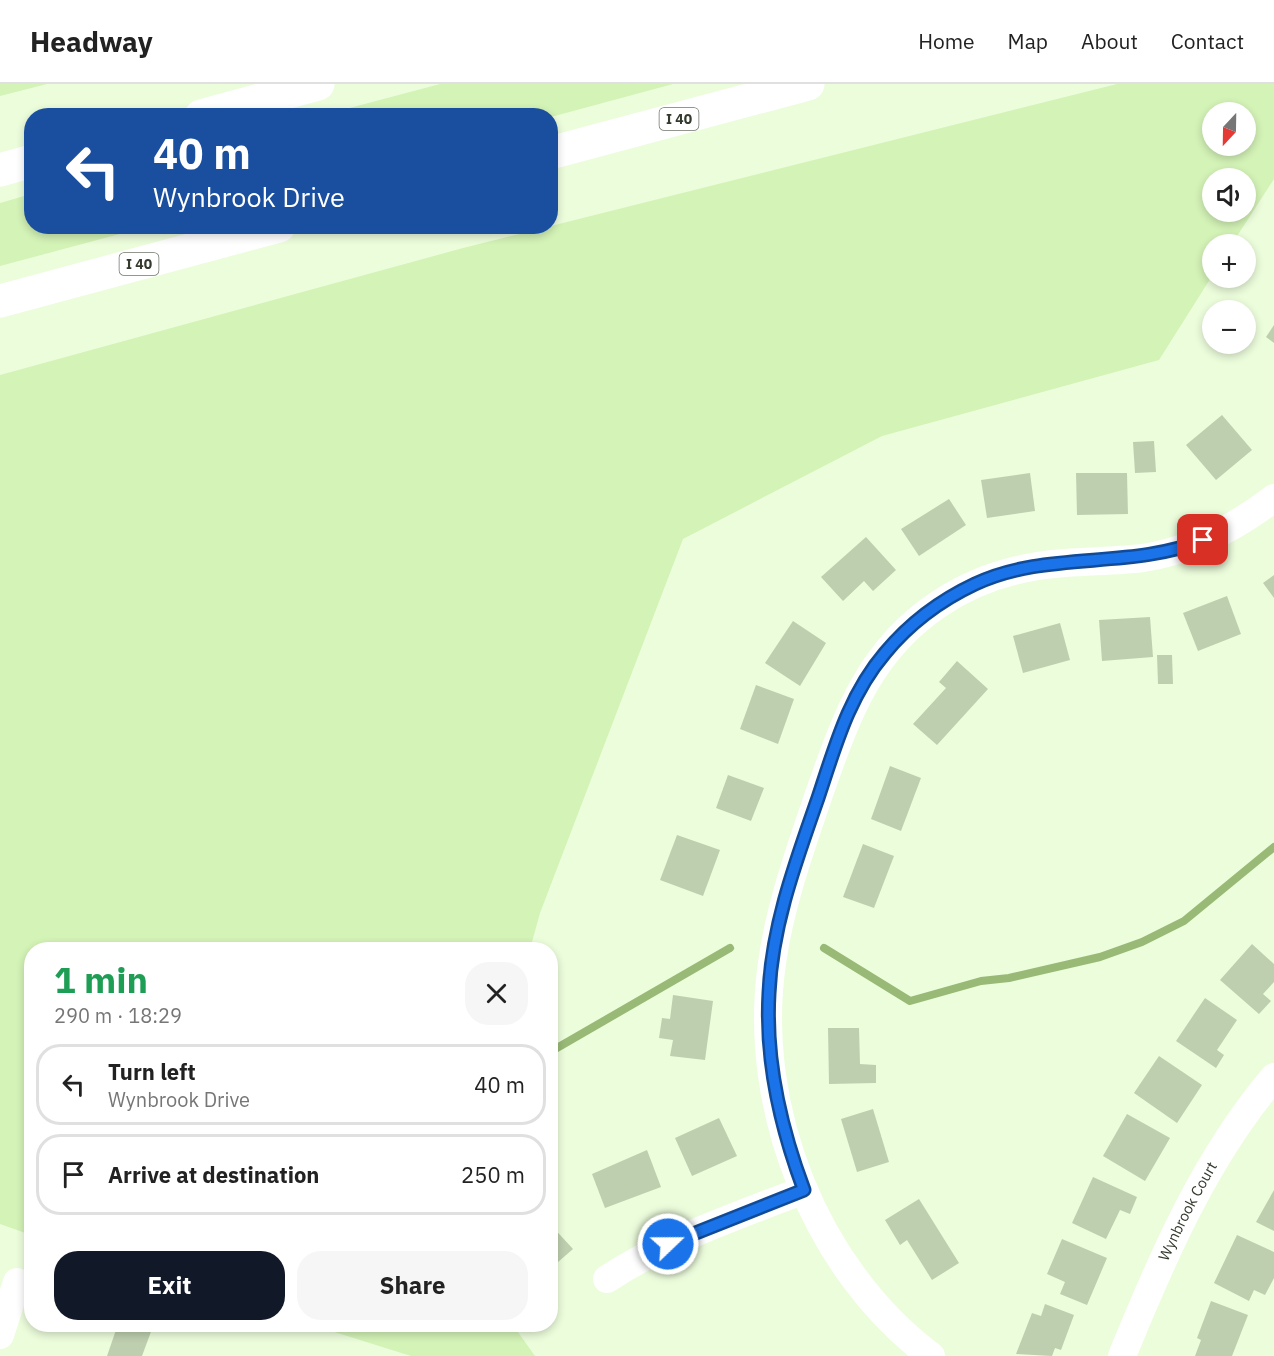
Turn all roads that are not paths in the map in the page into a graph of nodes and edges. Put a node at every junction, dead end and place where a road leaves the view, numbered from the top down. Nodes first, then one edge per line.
1 (318, 84) edge
2 (808, 84) edge
3 (230, 108) edge
4 (558, 151) edge
5 (24, 163) edge
6 (0, 170) edge
7 (250, 234) edge
8 (0, 302) edge
9 (1274, 498) edge
10 (1274, 1077) edge
11 (804, 1190) junction
12 (607, 1279) dead end
13 (17, 1282) dead end
14 (0, 1335) edge
15 (931, 1356) edge
16 (1122, 1356) edge

1 - 3 highway
2 - 4 highway, I 40
5 - 6 highway
7 - 8 highway, I 40
9 - 11 street
10 - 16 street, Wynbrook Court
11 - 12 street
11 - 15 street
13 - 14 street

